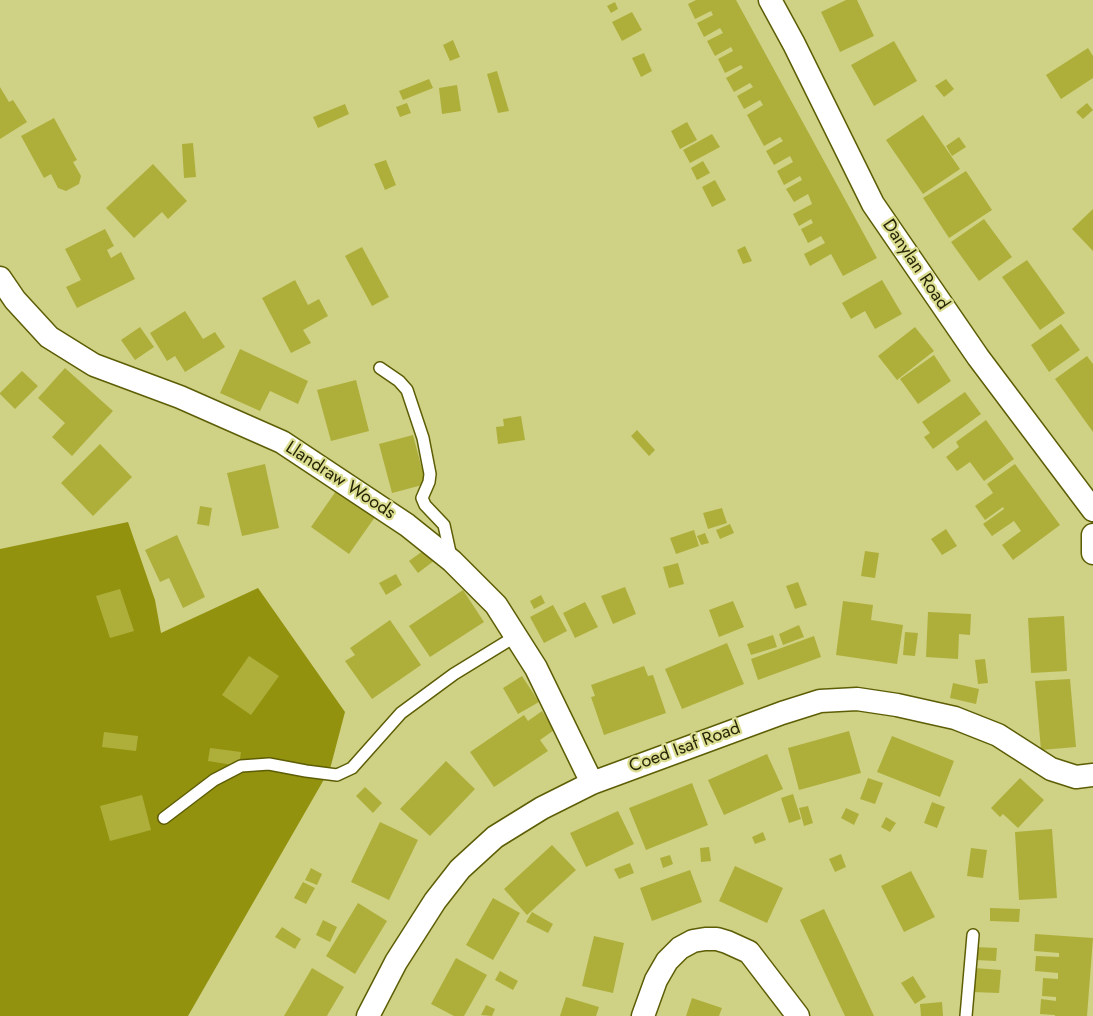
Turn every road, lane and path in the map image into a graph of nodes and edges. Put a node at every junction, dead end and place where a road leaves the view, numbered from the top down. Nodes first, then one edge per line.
1 (770, 0) edge
2 (0, 278) edge
3 (380, 368) dead end
4 (1093, 510) edge
5 (1093, 534) edge
6 (1093, 553) edge
7 (452, 561) junction
8 (516, 636) junction
9 (1093, 775) edge
10 (592, 783) junction
11 (164, 818) dead end
12 (973, 934) dead end
13 (368, 1016) edge
14 (644, 1016) edge
15 (798, 1016) edge
16 (966, 1016) edge

1 - 4 street, Danylan Road
2 - 7 street, Llandraw Woods
3 - 7 lane
5 - 6 street
7 - 8 street, Llandraw Woods
8 - 10 street, Llandraw Woods
8 - 11 lane
9 - 10 street, Coed Isaf Road
10 - 13 street, Coed Isaf Road
12 - 16 lane
14 - 15 street

